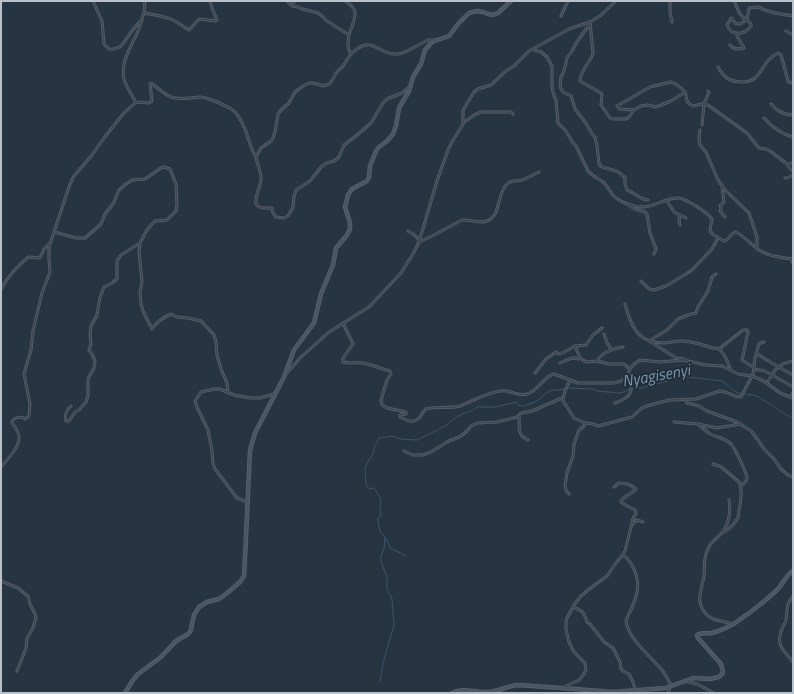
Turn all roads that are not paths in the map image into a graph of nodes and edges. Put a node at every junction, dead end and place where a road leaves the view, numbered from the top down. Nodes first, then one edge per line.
1 (93, 1) edge
2 (145, 1) edge
3 (210, 1) edge
4 (288, 1) edge
5 (295, 1) edge
6 (345, 1) edge
7 (511, 1) edge
8 (568, 1) edge
9 (616, 1) edge
10 (670, 1) edge
11 (734, 1) edge
12 (291, 5) junction
13 (144, 13) junction
14 (741, 15) junction
15 (748, 15) junction
16 (561, 16) dead end
17 (793, 16) edge
18 (142, 20) junction
19 (746, 20) junction
20 (590, 22) junction
21 (672, 22) dead end
22 (590, 27) junction
23 (786, 31) dead end
24 (737, 34) junction
25 (349, 35) junction
26 (793, 35) edge
27 (438, 40) junction
28 (730, 45) dead end
29 (534, 50) junction
30 (351, 54) junction
31 (718, 67) dead end
32 (793, 82) edge
33 (409, 87) junction
34 (708, 91) dead end
35 (685, 92) junction
36 (136, 102) junction
37 (704, 104) junction
38 (771, 104) dead end
39 (634, 110) junction
40 (513, 114) dead end
41 (793, 114) edge
42 (764, 118) dead end
43 (463, 124) junction
44 (702, 125) dead end
45 (700, 130) dead end
46 (793, 136) edge
47 (256, 157) junction
48 (793, 162) edge
49 (788, 165) junction
50 (793, 170) edge
51 (539, 172) dead end
52 (793, 174) edge
53 (785, 178) dead end
54 (722, 186) junction
55 (615, 200) dead end
56 (619, 200) junction
57 (648, 200) dead end
58 (667, 201) dead end
59 (626, 203) junction
60 (680, 216) junction
61 (686, 218) dead end
62 (725, 218) dead end
63 (680, 225) dead end
64 (408, 231) dead end
65 (53, 232) junction
66 (718, 238) junction
67 (420, 241) junction
68 (50, 242) junction
69 (140, 243) junction
70 (757, 249) junction
71 (654, 254) dead end
72 (792, 259) edge
73 (793, 263) edge
74 (716, 274) dead end
75 (641, 281) dead end
76 (1, 290) edge
77 (625, 304) dead end
78 (343, 323) junction
79 (602, 328) dead end
80 (604, 334) dead end
81 (650, 342) junction
82 (764, 342) dead end
83 (575, 346) junction
84 (623, 347) dead end
85 (719, 349) junction
86 (610, 351) junction
87 (756, 353) junction
88 (581, 358) junction
89 (598, 361) junction
90 (688, 361) junction
91 (793, 361) edge
92 (560, 364) dead end
93 (779, 367) junction
94 (754, 368) junction
95 (630, 369) junction
96 (731, 370) junction
97 (535, 373) dead end
98 (772, 375) junction
99 (793, 375) edge
100 (752, 376) junction
101 (284, 377) junction
102 (627, 377) junction
103 (570, 380) junction
104 (767, 384) junction
105 (793, 387) edge
106 (228, 392) junction
107 (793, 393) edge
108 (275, 394) junction
109 (792, 397) edge
110 (563, 398) junction
111 (685, 400) junction
112 (615, 403) dead end
113 (71, 406) dead end
114 (520, 416) junction
115 (674, 422) dead end
116 (585, 423) junction
117 (698, 424) junction
118 (740, 424) junction
119 (528, 440) dead end
120 (404, 451) dead end
121 (713, 464) dead end
122 (1, 467) edge
123 (793, 477) edge
124 (740, 486) junction
125 (614, 487) dead end
126 (569, 494) dead end
127 (728, 500) dead end
128 (247, 502) junction
129 (643, 522) dead end
130 (632, 524) junction
131 (721, 534) junction
132 (623, 555) junction
133 (793, 571) edge
134 (1, 581) edge
135 (793, 596) edge
136 (572, 607) junction
137 (732, 624) junction
138 (793, 662) edge
139 (17, 671) dead end
140 (686, 681) junction
141 (671, 686) junction
142 (562, 688) junction
143 (635, 689) dead end
144 (125, 693) edge
145 (452, 693) edge
146 (668, 693) edge
147 (714, 693) edge

1 - 18 street
2 - 13 street
3 - 13 street
4 - 12 street
5 - 12 street
6 - 25 street
7 - 27 main road
8 - 16 street
9 - 20 street
10 - 21 street
11 - 14 street
12 - 25 street
13 - 18 street
14 - 15 street
14 - 19 street
15 - 17 street
15 - 19 street
18 - 36 street
19 - 24 street
19 - 24 street
20 - 22 street
20 - 29 street
22 - 39 street
22 - 57 street
23 - 26 street
24 - 28 street
25 - 30 street
27 - 30 street
27 - 33 main road
29 - 43 street
29 - 56 street
30 - 47 street
31 - 32 street
33 - 47 street
33 - 101 main road
34 - 37 street
35 - 37 street
35 - 39 street
35 - 39 street
36 - 47 street
36 - 65 street
37 - 44 street
37 - 49 street
38 - 41 street
40 - 43 street
42 - 46 street
43 - 67 street
45 - 54 street
48 - 49 street
49 - 50 street
51 - 67 street
52 - 53 street
54 - 62 street
54 - 70 street
55 - 56 street
56 - 59 street
58 - 60 street
59 - 66 street
59 - 71 street
60 - 61 street
60 - 63 street
64 - 67 street
65 - 68 street
65 - 69 street
66 - 70 street
66 - 75 street
67 - 78 street
68 - 76 street
68 - 122 street
69 - 106 street
69 - 113 street
70 - 72 street
72 - 73 street
74 - 81 street
77 - 81 street
78 - 101 street
78 - 103 street
79 - 83 street
80 - 86 street
81 - 85 street
81 - 90 street
82 - 87 street
83 - 88 street
83 - 97 street
84 - 86 street
85 - 94 street
85 - 96 street
86 - 89 street
87 - 93 street
87 - 94 street
88 - 89 street
88 - 92 street
89 - 95 street
90 - 95 street
90 - 96 street
91 - 93 street
93 - 98 street
93 - 99 street
94 - 98 street
94 - 100 street
95 - 102 street
96 - 100 street
98 - 104 street
98 - 105 street
100 - 104 street
100 - 111 street
101 - 108 main road
102 - 103 street
102 - 112 street
103 - 110 street
104 - 109 street
106 - 108 street
106 - 128 street
107 - 109 street
108 - 128 main road
110 - 114 street
110 - 116 street
111 - 116 street
111 - 118 street
114 - 119 street
114 - 120 street
115 - 117 street
116 - 126 street
117 - 118 street
117 - 124 street
118 - 123 street
121 - 124 street
124 - 131 street
125 - 130 street
127 - 131 street
128 - 144 main road
129 - 130 street
130 - 132 street
131 - 137 street
132 - 136 street
132 - 141 street
133 - 137 main road
134 - 139 street
135 - 138 street
136 - 142 street
136 - 143 street
137 - 140 main road
140 - 141 main road
140 - 147 street
141 - 142 main road
141 - 146 street
142 - 145 main road

